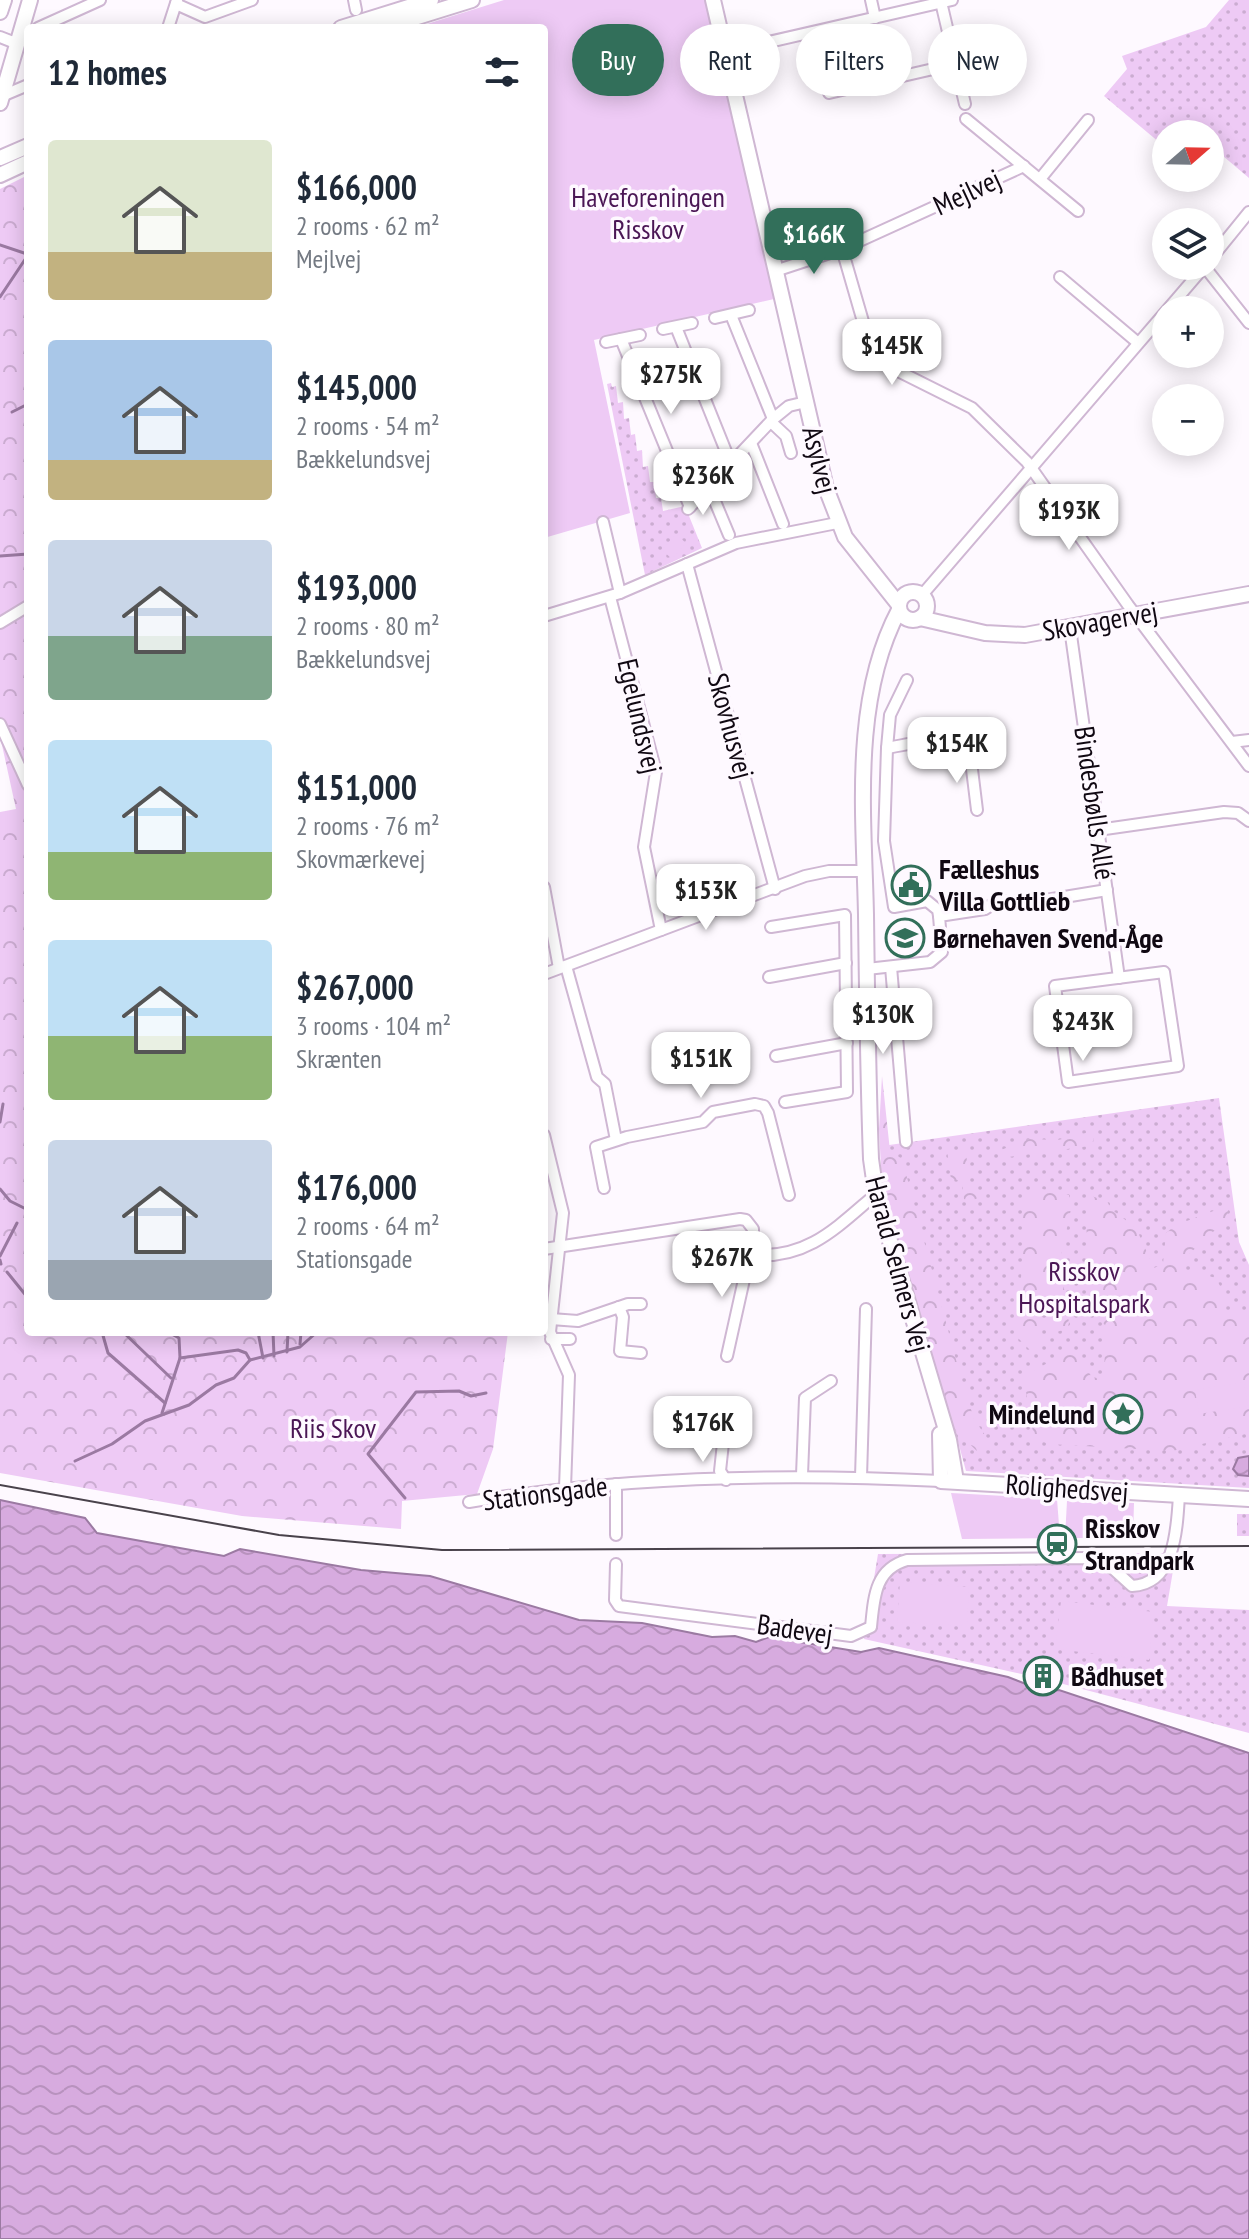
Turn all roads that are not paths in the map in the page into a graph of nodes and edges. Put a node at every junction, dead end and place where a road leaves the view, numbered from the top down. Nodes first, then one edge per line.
1 (4, 0) edge
2 (30, 0) edge
3 (100, 0) edge
4 (252, 0) edge
5 (431, 0) edge
6 (472, 0) edge
7 (713, 0) edge
8 (871, 0) edge
9 (946, 1) edge
10 (176, 2) edge
11 (0, 12) edge
12 (875, 18) junction
13 (30, 24) edge
14 (40, 24) edge
15 (169, 24) edge
16 (354, 24) edge
17 (395, 24) edge
18 (719, 24) edge
19 (949, 24) edge
20 (24, 36) edge
21 (0, 37) edge
22 (780, 40) edge
23 (18, 44) junction
24 (24, 87) edge
25 (735, 96) edge
26 (963, 96) edge
27 (1, 100) edge
28 (965, 104) dead end
29 (966, 119) dead end
30 (1088, 120) dead end
31 (24, 148) edge
32 (0, 158) edge
33 (24, 164) edge
34 (1024, 166) junction
35 (0, 175) edge
36 (1040, 179) junction
37 (1078, 211) dead end
38 (1249, 212) edge
39 (1224, 243) edge
40 (842, 249) junction
41 (775, 271) junction
42 (1060, 277) dead end
43 (1192, 280) edge
44 (1216, 280) edge
45 (749, 310) dead end
46 (731, 315) junction
47 (715, 318) dead end
48 (692, 323) dead end
49 (1249, 323) edge
50 (676, 327) junction
51 (663, 329) dead end
52 (640, 335) dead end
53 (621, 339) junction
54 (606, 342) dead end
55 (1137, 342) junction
56 (806, 402) junction
57 (772, 420) junction
58 (751, 443) junction
59 (791, 453) dead end
60 (731, 464) junction
61 (1030, 467) junction
62 (709, 487) junction
63 (603, 522) dead end
64 (837, 523) junction
65 (783, 524) dead end
66 (729, 535) dead end
67 (687, 564) junction
68 (1249, 594) edge
69 (615, 595) junction
70 (912, 607) junction
71 (24, 608) edge
72 (548, 615) edge
73 (1136, 615) junction
74 (0, 623) edge
75 (1070, 628) junction
76 (907, 680) dead end
77 (0, 724) edge
78 (1249, 740) edge
79 (1232, 742) junction
80 (887, 748) junction
81 (1249, 766) edge
82 (24, 776) edge
83 (977, 810) dead end
84 (1249, 821) edge
85 (1098, 830) junction
86 (865, 871) junction
87 (775, 889) junction
88 (1107, 890) junction
89 (548, 904) edge
90 (939, 916) junction
91 (866, 924) junction
92 (845, 925) junction
93 (771, 927) dead end
94 (661, 930) junction
95 (846, 963) junction
96 (563, 967) junction
97 (891, 967) junction
98 (867, 969) junction
99 (548, 973) edge
100 (769, 977) dead end
101 (1119, 978) junction
102 (847, 1043) junction
103 (776, 1056) dead end
104 (785, 1102) dead end
105 (616, 1140) junction
106 (906, 1142) dead end
107 (548, 1150) edge
108 (604, 1188) dead end
109 (876, 1194) junction
110 (789, 1195) dead end
111 (559, 1246) junction
112 (548, 1248) edge
113 (753, 1255) junction
114 (641, 1304) dead end
115 (619, 1307) junction
116 (866, 1309) dead end
117 (551, 1319) junction
118 (551, 1339) junction
119 (570, 1339) dead end
120 (641, 1353) dead end
121 (727, 1356) dead end
122 (831, 1381) dead end
123 (727, 1406) dead end
124 (802, 1475) junction
125 (861, 1477) junction
126 (726, 1480) junction
127 (948, 1481) junction
128 (616, 1484) junction
129 (565, 1488) junction
130 (1179, 1495) junction
131 (1249, 1499) edge
132 (469, 1502) dead end
133 (616, 1535) dead end
134 (616, 1564) dead end

1 - 11 street
2 - 13 street
3 - 14 street
4 - 10 street
5 - 16 street
6 - 17 street
7 - 18 street, Asylvej
8 - 12 street
9 - 12 street
9 - 19 street
10 - 15 street
12 - 22 street
20 - 23 street
21 - 23 street
23 - 27 street
24 - 27 street
25 - 41 street, Asylvej
26 - 28 street
29 - 34 street
30 - 36 street
31 - 32 street
33 - 35 street
34 - 36 street
34 - 40 street, Mejlvej
36 - 37 street
38 - 39 street
40 - 41 street, Mejlvej
40 - 61 street
41 - 56 street, Asylvej
42 - 55 street
43 - 55 street
44 - 49 street
45 - 46 street
46 - 47 street
46 - 57 street
48 - 50 street
50 - 51 street
50 - 60 street
52 - 53 street
53 - 54 street
53 - 62 street
55 - 61 street
56 - 57 street
56 - 64 street, Asylvej
57 - 58 street
57 - 59 street
58 - 60 street
58 - 65 street
60 - 62 street
61 - 70 street
61 - 73 street
62 - 66 street
63 - 69 street, Egelundsvej
64 - 67 street
64 - 70 street, Asylvej
67 - 69 street
67 - 87 street, Skovhusvej
68 - 73 street, Skovagervej
69 - 72 street
69 - 94 street, Egelundsvej
70 - 75 street, Skovagervej
70 - 86 street, Harald Selmers Vej
71 - 74 street
73 - 75 street, Skovagervej
73 - 79 street
75 - 85 street, Bindesbølls Allé
76 - 80 street
77 - 82 street
78 - 79 street
79 - 81 street
80 - 83 street
80 - 90 street
84 - 85 street
85 - 88 street, Bindesbølls Allé
86 - 87 street
86 - 91 street, Harald Selmers Vej
87 - 94 street
88 - 90 street
88 - 101 street, Bindesbølls Allé
89 - 96 street
90 - 97 street
91 - 92 street
91 - 98 street, Harald Selmers Vej
92 - 93 street
92 - 95 street
94 - 96 street
95 - 100 street
95 - 102 street
96 - 99 street
96 - 105 street
97 - 98 street
97 - 106 street
98 - 109 street, Harald Selmers Vej
101 - 101 street
102 - 103 street
102 - 104 street
105 - 108 street
105 - 110 street
107 - 111 street
109 - 113 street
109 - 127 street, Harald Selmers Vej
111 - 112 street
111 - 113 street
111 - 117 street
113 - 121 street
114 - 115 street
115 - 117 street
115 - 120 street
116 - 125 street
117 - 118 street
118 - 119 street
118 - 129 street
122 - 124 street
123 - 126 street
124 - 125 street, Stationsgade
124 - 126 street, Stationsgade
125 - 127 street, Stationsgade
126 - 128 street, Stationsgade
127 - 130 street, Rolighedsvej
128 - 129 street, Stationsgade
128 - 133 street
129 - 132 street, Stationsgade
130 - 131 street, Rolighedsvej
130 - 134 street, Badevej

